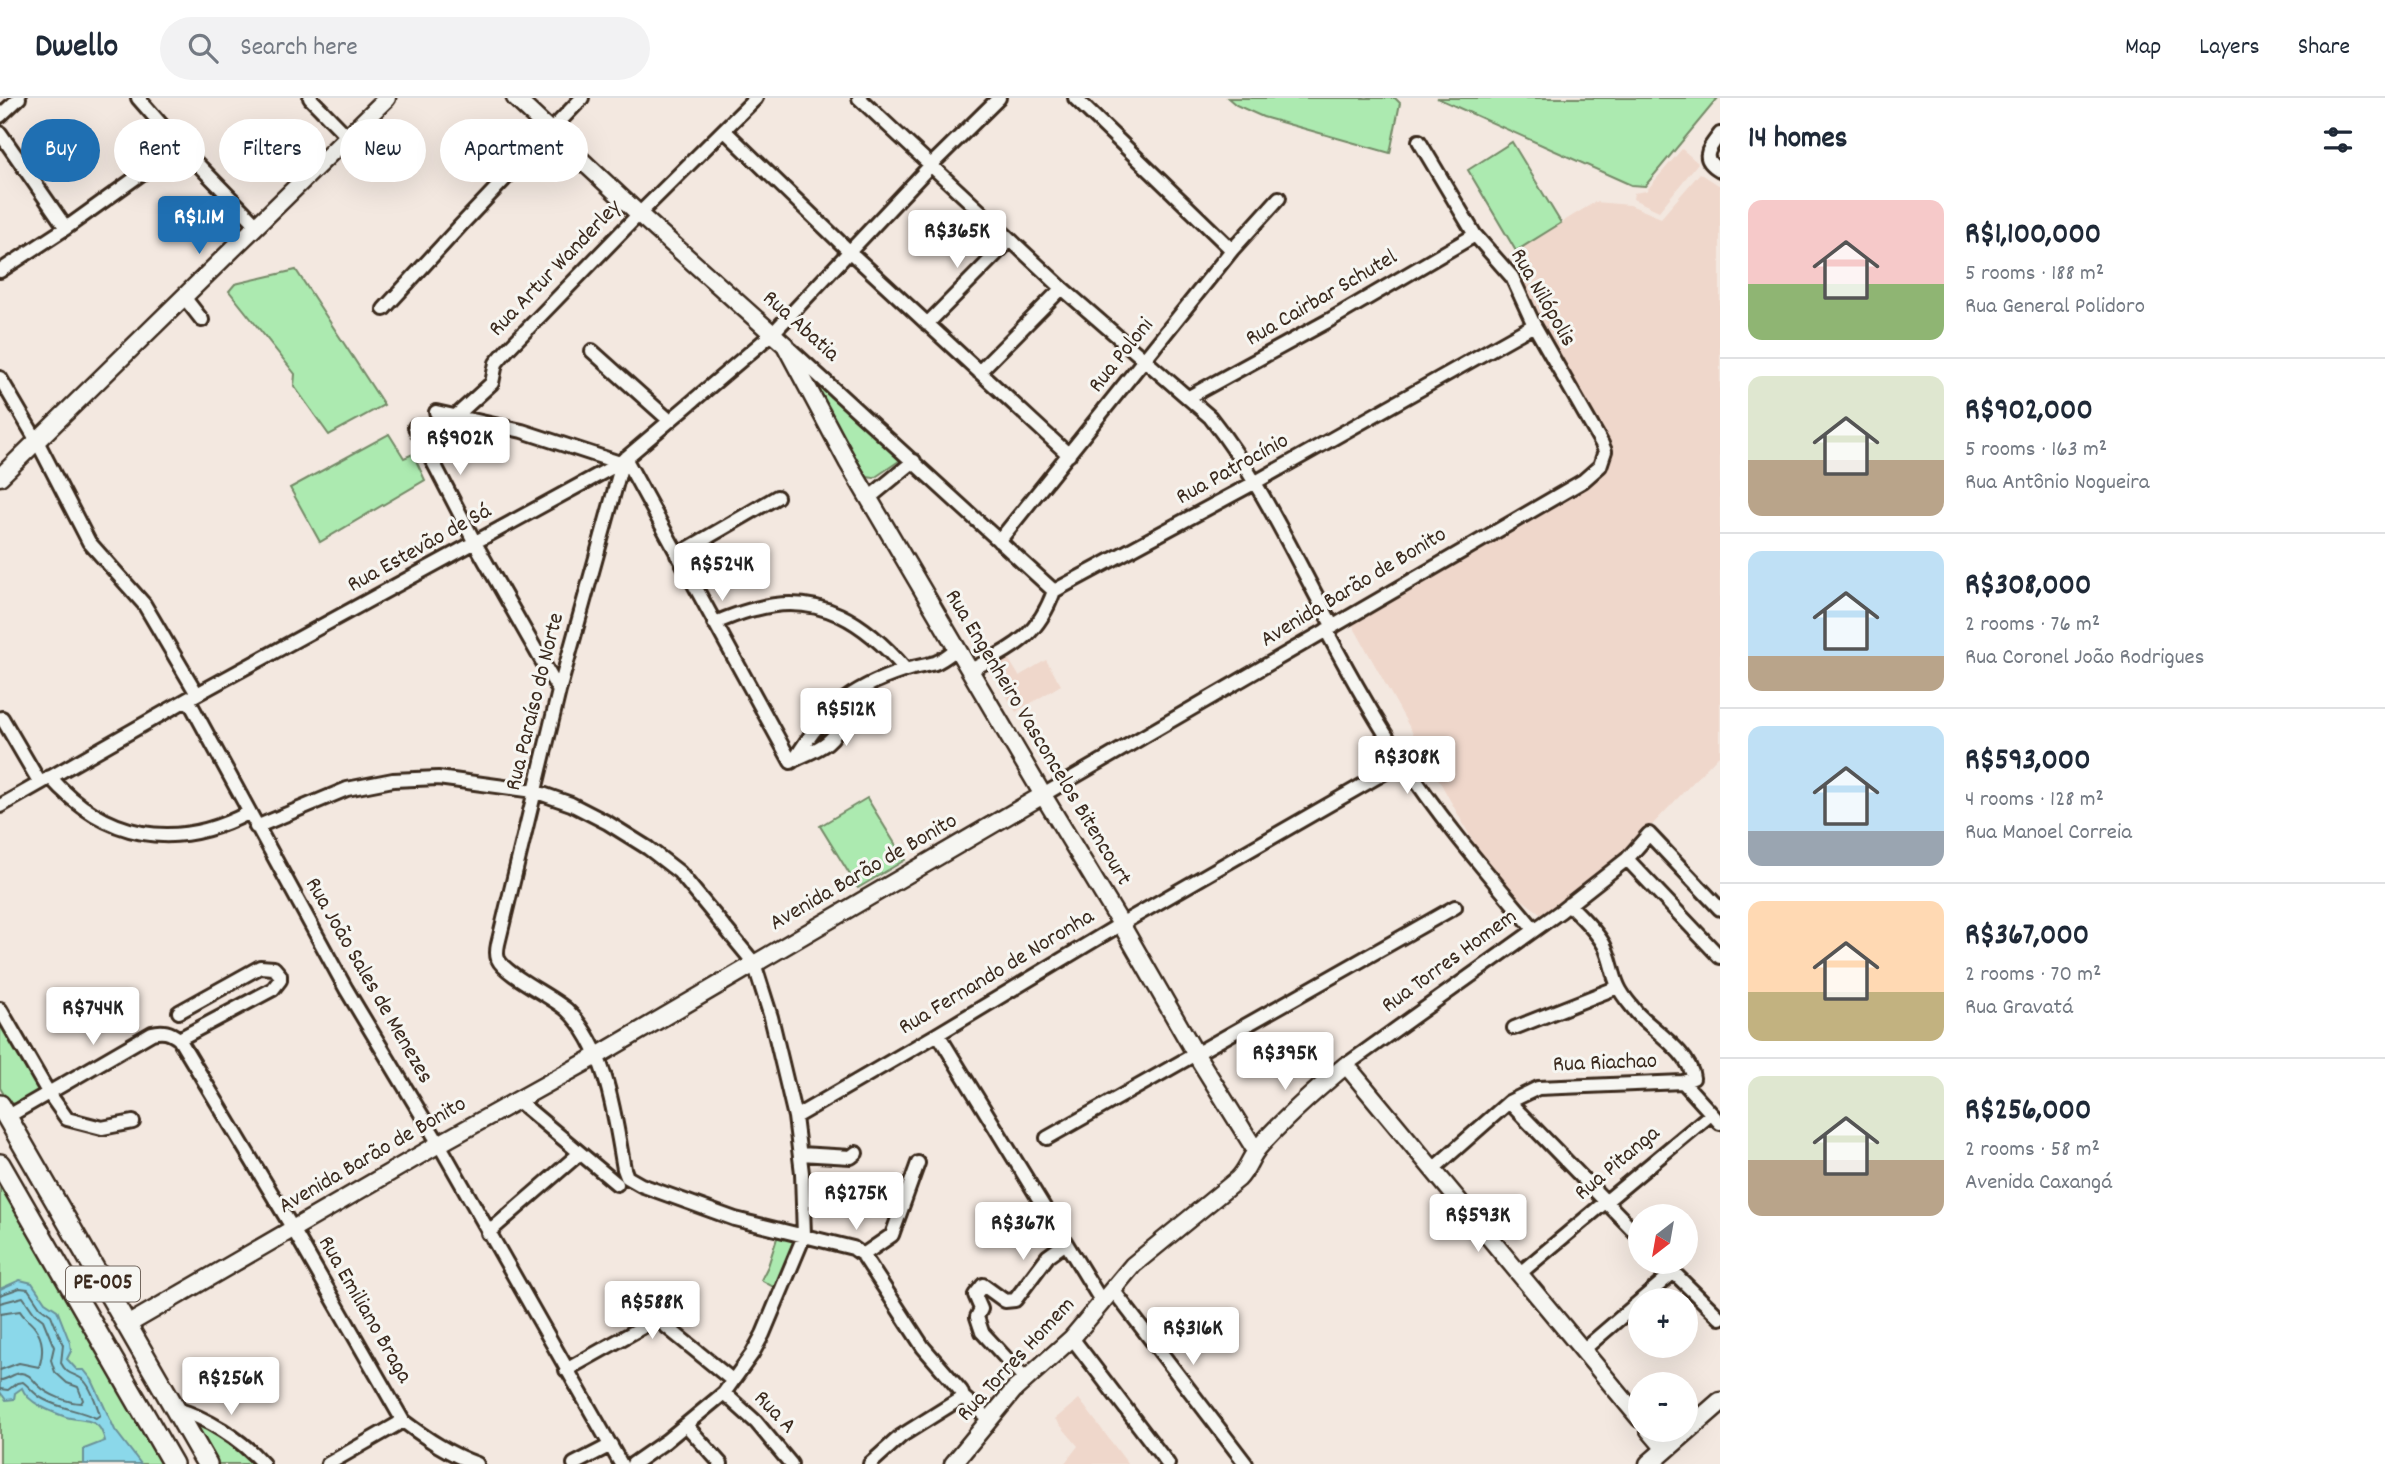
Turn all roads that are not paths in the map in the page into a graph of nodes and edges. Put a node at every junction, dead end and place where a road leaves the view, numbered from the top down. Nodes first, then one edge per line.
1 (19, 98) edge
2 (138, 98) edge
3 (310, 98) edge
4 (387, 98) edge
5 (515, 98) edge
6 (582, 98) edge
7 (756, 98) edge
8 (859, 98) edge
9 (999, 98) edge
10 (1075, 98) edge
11 (0, 116) edge
12 (156, 119) edge
13 (365, 119) edge
14 (538, 119) edge
15 (562, 119) edge
16 (340, 128) edge
17 (725, 131) junction
18 (0, 133) edge
19 (1720, 134) edge
20 (1419, 141) dead end
21 (340, 144) edge
22 (588, 166) edge
23 (930, 166) junction
24 (1720, 170) edge
25 (205, 172) edge
26 (130, 182) edge
27 (502, 182) edge
28 (1279, 198) dead end
29 (639, 214) junction
30 (257, 225) junction
31 (66, 228) junction
32 (1475, 235) junction
33 (1010, 240) junction
34 (1232, 250) junction
35 (850, 251) junction
36 (0, 271) edge
37 (1062, 288) junction
38 (184, 297) junction
39 (384, 309) dead end
40 (202, 320) dead end
41 (928, 324) junction
42 (1534, 326) junction
43 (779, 339) junction
44 (592, 351) dead end
45 (1144, 362) junction
46 (979, 372) junction
47 (0, 378) edge
48 (1189, 397) junction
49 (436, 412) dead end
50 (457, 415) junction
51 (669, 420) junction
52 (415, 427) dead end
53 (37, 441) junction
54 (1602, 444) joint
55 (1069, 455) junction
56 (623, 461) junction
57 (914, 461) junction
58 (0, 477) edge
59 (1254, 482) junction
60 (776, 497) dead end
61 (869, 498) junction
62 (999, 541) junction
63 (475, 543) junction
64 (677, 555) junction
65 (1054, 591) junction
66 (714, 623) junction
67 (1330, 628) junction
68 (958, 648) junction
69 (906, 670) junction
70 (971, 670) junction
71 (559, 691) junction
72 (192, 697) junction
73 (834, 708) junction
74 (2, 719) dead end
75 (793, 760) junction
76 (1403, 762) junction
77 (45, 780) junction
78 (534, 791) junction
79 (1043, 796) junction
80 (0, 806) edge
81 (248, 813) junction
82 (256, 827) junction
83 (1627, 859) junction
84 (1455, 907) dead end
85 (1565, 907) junction
86 (1720, 909) edge
87 (1121, 924) junction
88 (1534, 929) junction
89 (1720, 957) edge
90 (754, 963) junction
91 (1618, 988) junction
92 (0, 1009) edge
93 (179, 1012) dead end
94 (1514, 1028) dead end
95 (938, 1034) junction
96 (179, 1039) junction
97 (1195, 1053) junction
98 (597, 1056) junction
99 (1346, 1065) junction
100 (1683, 1082) junction
101 (48, 1091) junction
102 (517, 1100) junction
103 (1509, 1102) junction
104 (4, 1111) edge
105 (795, 1117) junction
106 (1716, 1118) edge
107 (133, 1122) dead end
108 (1047, 1138) dead end
109 (439, 1144) junction
110 (1255, 1151) junction
111 (580, 1153) junction
112 (856, 1153) dead end
113 (800, 1154) junction
114 (918, 1163) dead end
115 (0, 1164) edge
116 (1432, 1170) junction
117 (621, 1178) junction
118 (1605, 1201) junction
119 (1628, 1225) edge
120 (293, 1229) junction
121 (488, 1233) junction
122 (804, 1236) junction
123 (1066, 1243) junction
124 (863, 1255) junction
125 (1520, 1274) junction
126 (1672, 1274) edge
127 (1676, 1274) edge
128 (1655, 1288) edge
129 (1113, 1290) junction
130 (1102, 1302) junction
131 (1628, 1311) edge
132 (1720, 1318) edge
133 (127, 1325) junction
134 (1072, 1338) junction
135 (1583, 1350) junction
136 (566, 1370) junction
137 (732, 1380) junction
138 (1026, 1380) junction
139 (724, 1393) junction
140 (963, 1396) junction
141 (1628, 1404) edge
142 (1719, 1404) edge
143 (174, 1408) junction
144 (990, 1420) junction
145 (403, 1421) junction
146 (686, 1424) junction
147 (1659, 1442) edge
148 (611, 1445) junction
149 (1666, 1450) junction
150 (652, 1459) edge
151 (173, 1464) edge
152 (206, 1464) edge
153 (263, 1464) edge
154 (328, 1464) edge
155 (477, 1464) edge
156 (574, 1464) edge
157 (621, 1464) edge
158 (633, 1464) edge
159 (721, 1464) edge
160 (792, 1464) edge
161 (870, 1464) edge
162 (953, 1464) edge
163 (1168, 1464) edge
164 (1246, 1464) edge
165 (1650, 1464) edge

1 - 11 street
2 - 12 street
3 - 16 street
4 - 13 street
5 - 14 street, Rua Abatia
6 - 15 street
7 - 17 street, Rua Artur Wanderley
8 - 23 street
9 - 23 street, Rua Estevão de Sá
10 - 34 street
17 - 29 street, Rua Artur Wanderley
17 - 35 street
18 - 31 street
19 - 24 street
20 - 32 street, Rua Nilópolis
21 - 30 street
22 - 29 street, Rua Abatia
23 - 33 street
23 - 35 street, Rua Estevão de Sá
25 - 30 street
26 - 31 street
27 - 39 street
28 - 34 street, Rua Poloni
29 - 43 street, Rua Abatia
29 - 50 street, Rua Artur Wanderley
30 - 38 street
31 - 36 street
32 - 42 street, Rua Nilópolis
32 - 48 street, Rua Cairbar Schutel
33 - 37 street
33 - 41 street
34 - 45 street, Rua Poloni
35 - 41 street
35 - 43 street, Rua Estevão de Sá
37 - 45 street
37 - 46 street
38 - 40 street
38 - 53 street
41 - 46 street
42 - 54 street, Rua Nilópolis
42 - 59 street, Rua Patrocínio
43 - 51 street, Rua Estevão de Sá
43 - 57 street, Rua Abatia
43 - 61 street, Rua Engenheiro Vasconcelos Bitencourt
44 - 51 street
45 - 48 street
45 - 55 street, Rua Poloni
46 - 55 street
47 - 53 street, Rua João Sales de Menezes
48 - 59 street
49 - 50 street
50 - 56 street
51 - 56 street, Rua Estevão de Sá
52 - 63 street
53 - 58 street
53 - 72 street, Rua João Sales de Menezes
54 - 67 street, Avenida Barão de Bonito
55 - 62 street, Rua Poloni
56 - 63 street, Rua Estevão de Sá
56 - 64 street
56 - 71 street, Rua Paraíso do Norte
57 - 61 street
57 - 62 street, Rua Abatia
59 - 65 street, Rua Patrocínio
59 - 67 street
60 - 64 street
61 - 68 street, Rua Engenheiro Vasconcelos Bitencourt
62 - 65 street, Rua Abatia
63 - 71 street
63 - 72 street, Rua Estevão de Sá
64 - 66 street
65 - 70 street
66 - 69 street
66 - 75 street
67 - 76 street
67 - 79 street, Avenida Barão de Bonito
68 - 69 street
68 - 70 street, Rua Engenheiro Vasconcelos Bitencourt
69 - 73 street
70 - 79 street, Rua Engenheiro Vasconcelos Bitencourt
71 - 78 street, Rua Paraíso do Norte
72 - 77 street, Rua Estevão de Sá
72 - 81 street, Rua João Sales de Menezes
73 - 75 street
73 - 75 street
74 - 77 street
76 - 87 street, Rua Fernando de Noronha
76 - 88 street
77 - 80 street, Rua Estevão de Sá
77 - 81 street
78 - 82 street
78 - 90 street
78 - 98 street, Rua Paraíso do Norte
79 - 87 street, Rua Engenheiro Vasconcelos Bitencourt
79 - 90 street, Avenida Barão de Bonito
81 - 82 street, Rua João Sales de Menezes
82 - 109 street, Rua João Sales de Menezes
83 - 85 street, Rua Torres Homem
83 - 86 street, Rua Torres Homem
83 - 89 street
84 - 97 street
85 - 88 street, Rua Torres Homem
85 - 91 street
87 - 95 street, Rua Fernando de Noronha
87 - 97 street, Rua Engenheiro Vasconcelos Bitencourt
88 - 99 street, Rua Torres Homem
90 - 98 street, Avenida Barão de Bonito
90 - 105 street
91 - 94 street
91 - 100 street
92 - 101 street
93 - 96 street
95 - 105 street, Rua Fernando de Noronha
95 - 123 street
96 - 101 street
96 - 120 street, Rua Emiliano Braga
97 - 108 street
97 - 110 street, Rua Engenheiro Vasconcelos Bitencourt
98 - 102 street, Avenida Barão de Bonito
98 - 117 street
99 - 110 street, Rua Torres Homem
99 - 116 street
100 - 103 street, Rua Riachao
100 - 106 street
101 - 104 street
101 - 107 street
102 - 109 street, Avenida Barão de Bonito
102 - 111 street
103 - 116 street, Rua Riachao
103 - 118 street
104 - 133 main road, PE-005
105 - 113 street
106 - 118 street, Rua Pitanga
109 - 120 street, Avenida Barão de Bonito
109 - 121 street, Rua João Sales de Menezes
110 - 129 street, Rua Torres Homem
111 - 117 street
111 - 121 street
112 - 113 street
113 - 122 street
114 - 124 street
115 - 151 main road, PE-005
116 - 125 street
117 - 122 street
118 - 119 street
118 - 125 street, Rua Pitanga
120 - 133 street, Avenida Barão de Bonito
120 - 145 street, Rua Emiliano Braga
121 - 136 street, Rua João Sales de Menezes
122 - 124 street
122 - 137 street
123 - 130 street
123 - 138 street
124 - 140 street
125 - 135 street
126 - 128 street
127 - 132 street
129 - 130 street, Rua Torres Homem
129 - 164 street
130 - 134 street, Rua Torres Homem
131 - 135 street
133 - 143 main road, PE-005
134 - 138 street, Rua Torres Homem
134 - 163 street
135 - 141 street
136 - 137 street
136 - 148 street, Rua João Sales de Menezes
137 - 139 street
138 - 144 street, Rua Torres Homem
139 - 146 street
139 - 160 street, Rua A
140 - 144 street
140 - 161 street
142 - 149 main road
143 - 152 main road, PE-005
143 - 153 street
144 - 162 street, Rua Torres Homem
145 - 154 street
145 - 155 street, Rua Emiliano Braga
146 - 150 street
146 - 159 street
147 - 149 street
148 - 156 street
148 - 157 street, Rua João Sales de Menezes
149 - 165 main road
150 - 158 street

